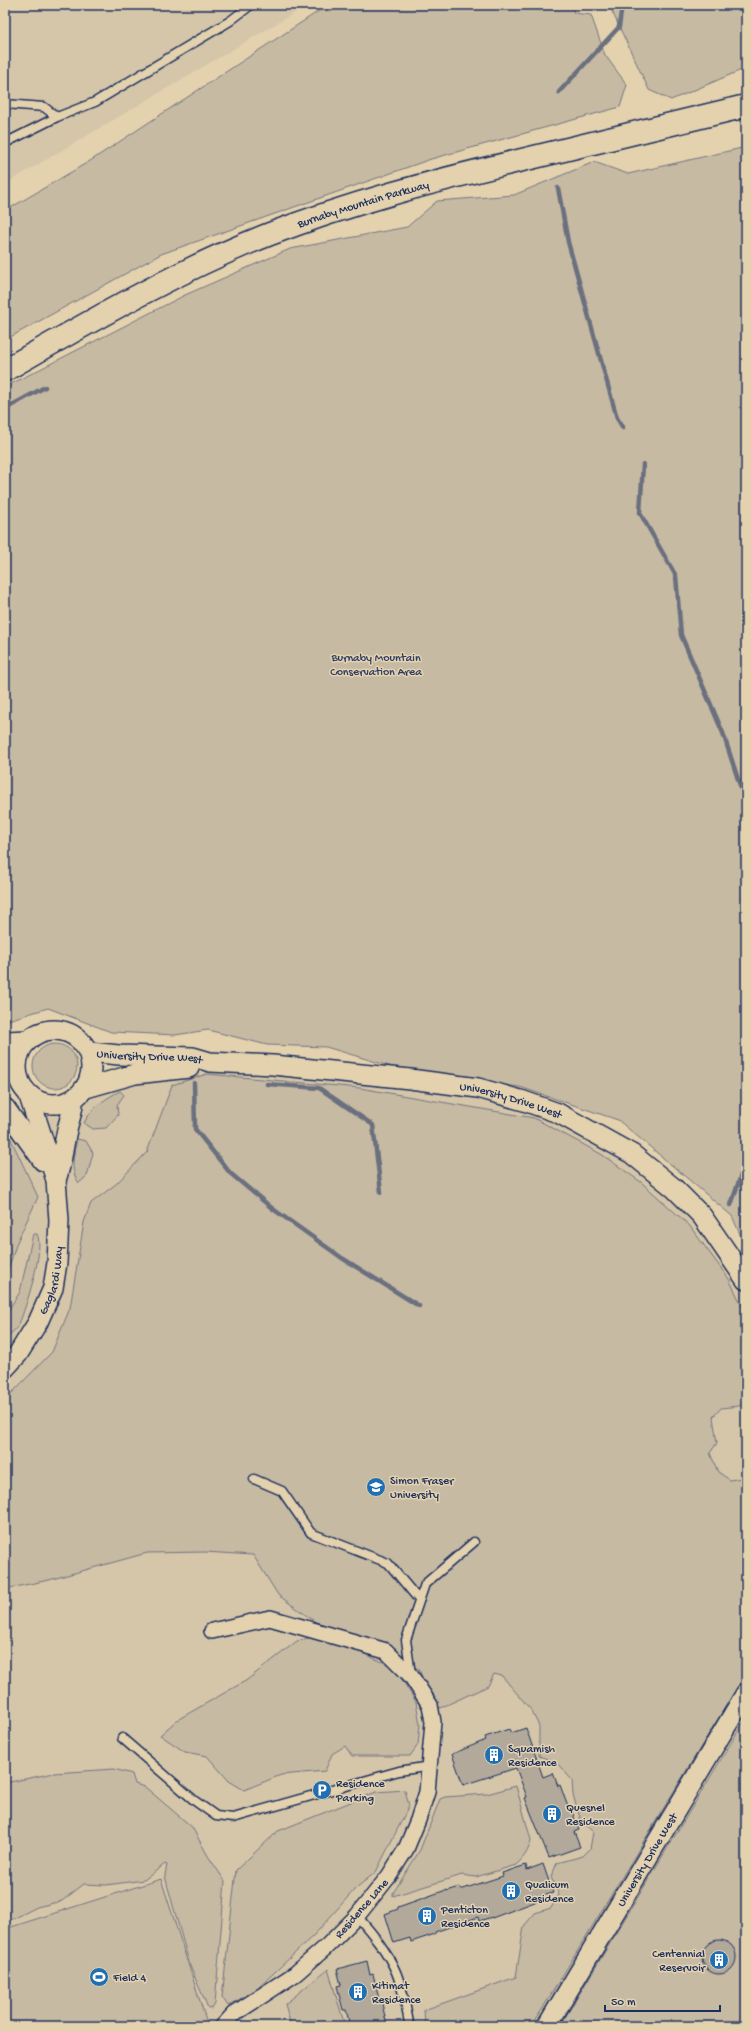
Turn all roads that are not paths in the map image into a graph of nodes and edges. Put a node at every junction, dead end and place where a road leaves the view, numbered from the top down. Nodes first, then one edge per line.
1 (251, 5) edge
2 (5, 104) edge
3 (746, 106) edge
4 (57, 117) junction
5 (5, 143) edge
6 (5, 370) edge
7 (29, 1040) junction
8 (5, 1041) edge
9 (89, 1052) junction
10 (210, 1062) junction
11 (5, 1075) edge
12 (25, 1091) junction
13 (80, 1094) junction
14 (5, 1108) edge
15 (56, 1180) junction
16 (746, 1280) edge
17 (5, 1368) edge
18 (254, 1479) dead end
19 (474, 1542) dead end
20 (419, 1600) junction
21 (212, 1631) dead end
22 (411, 1676) junction
23 (746, 1693) edge
24 (122, 1738) dead end
25 (430, 1766) junction
26 (357, 1916) junction
27 (410, 2023) dead end
28 (223, 2026) edge
29 (548, 2026) edge

1 - 4 lane
2 - 4 lane
3 - 6 main road, Burnaby Mountain Parkway
4 - 5 lane
7 - 8 street
7 - 9 street
7 - 12 street
9 - 10 street, University Drive West
9 - 13 street
10 - 13 street, University Drive West
10 - 16 street, University Drive West
11 - 12 street
12 - 13 street
12 - 15 street, Gaglardi Way
13 - 15 street, Gaglardi Way
14 - 15 street
15 - 17 street, Gaglardi Way
18 - 20 lane
19 - 20 lane
20 - 22 lane
21 - 22 street, Residence Lane
22 - 25 street, Residence Lane
23 - 29 street, University Drive West
24 - 25 lane
25 - 26 street, Residence Lane
26 - 27 lane
26 - 28 street, Residence Lane

